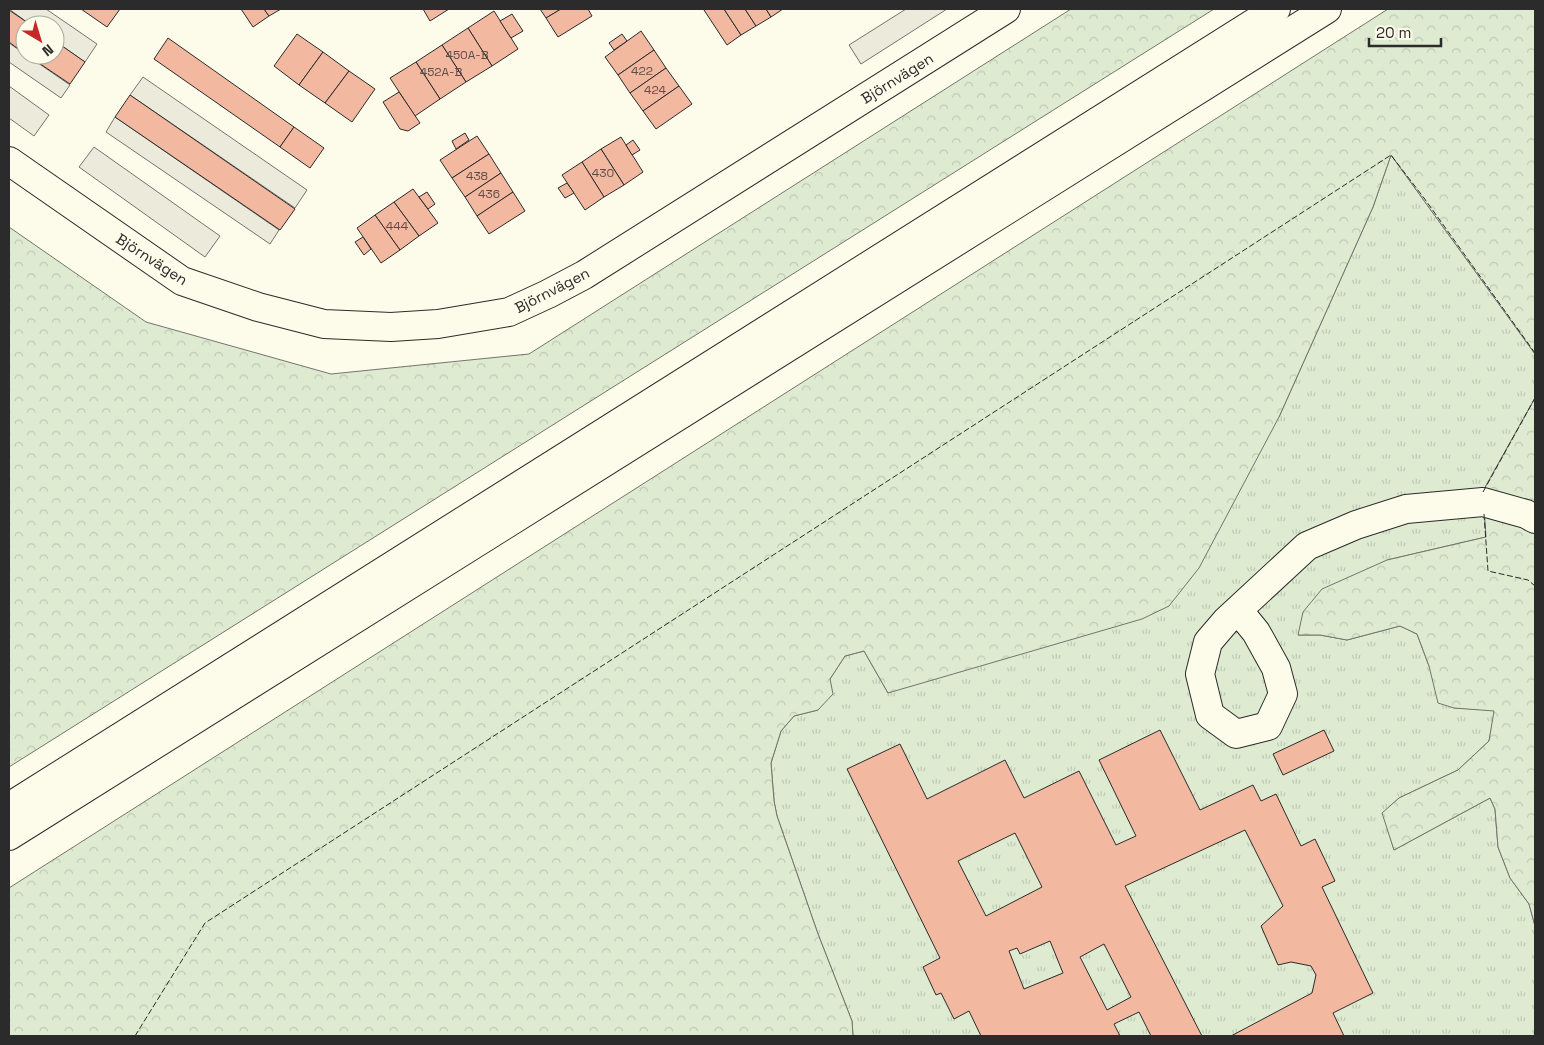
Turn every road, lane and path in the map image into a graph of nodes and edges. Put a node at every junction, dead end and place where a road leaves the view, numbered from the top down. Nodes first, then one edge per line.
1 (1006, 9) edge
2 (1276, 9) edge
3 (1327, 9) edge
4 (9, 161) edge
5 (1535, 519) edge
6 (1238, 610) dead end
7 (9, 807) edge
8 (9, 836) edge

1 - 4 main road, Björnvägen
2 - 7 main road
3 - 8 main road
5 - 6 main road

